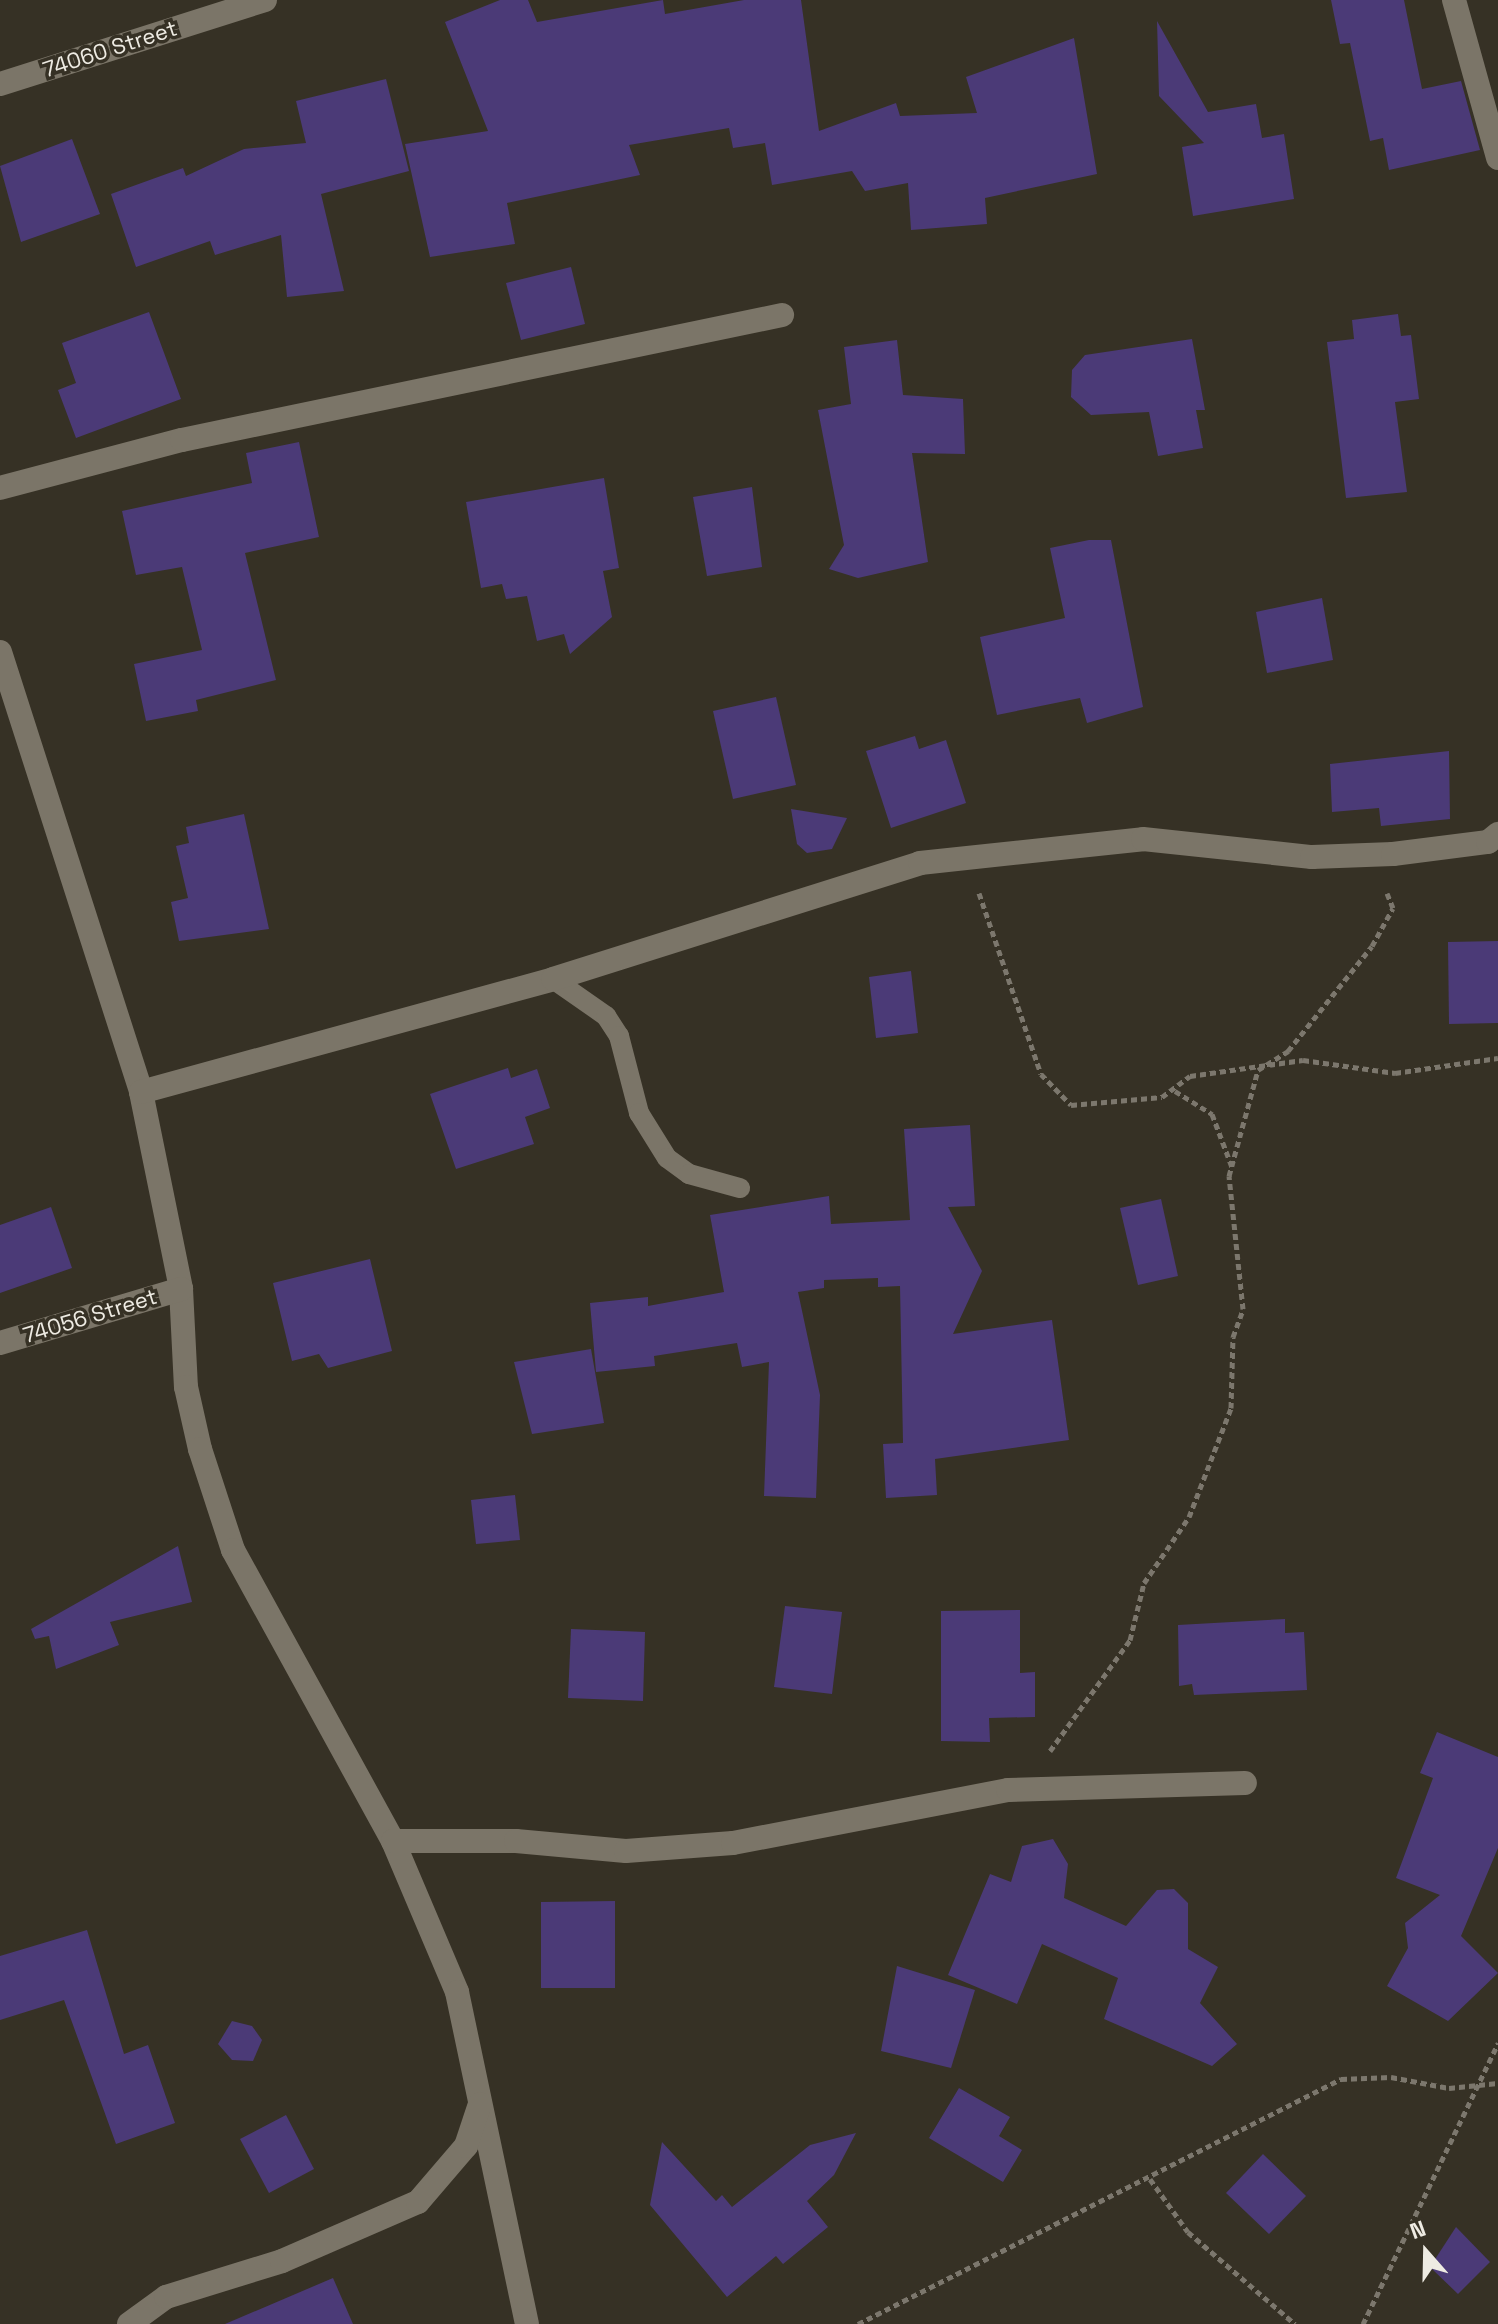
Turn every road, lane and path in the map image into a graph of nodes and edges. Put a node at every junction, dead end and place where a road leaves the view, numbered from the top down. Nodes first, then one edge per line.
1 (265, 0) edge
2 (1454, 0) edge
3 (0, 84) edge
4 (1498, 158) edge
5 (782, 315) dead end
6 (0, 488) edge
7 (0, 652) edge
8 (1498, 834) edge
9 (1377, 855) junction
10 (969, 857) junction
11 (553, 979) junction
12 (1498, 1058) edge
13 (1258, 1070) junction
14 (1175, 1091) junction
15 (141, 1092) junction
16 (1232, 1167) junction
17 (740, 1188) dead end
18 (181, 1289) junction
19 (0, 1343) edge
20 (1245, 1783) dead end
21 (1008, 1790) junction
22 (393, 1841) junction
23 (1498, 2043) edge
24 (1498, 2083) edge
25 (1476, 2086) junction
26 (480, 2102) junction
27 (1150, 2179) junction
28 (129, 2324) edge
29 (527, 2324) edge
30 (858, 2324) edge
31 (1295, 2324) edge
32 (1363, 2324) edge

1 - 3 street, 74060 Street
2 - 4 street
5 - 6 street
7 - 15 street
8 - 9 street
9 - 10 street
9 - 13 path
10 - 11 street
10 - 14 path
11 - 15 street
11 - 17 lane
12 - 13 path
13 - 14 path
13 - 16 path
14 - 16 path
15 - 18 street
16 - 21 path
18 - 19 street, 74056 Street
18 - 22 street
20 - 21 street
21 - 22 street
22 - 26 street
23 - 25 path
24 - 25 path
25 - 27 path
25 - 32 path
26 - 28 street
26 - 29 street
27 - 30 path
27 - 31 path

